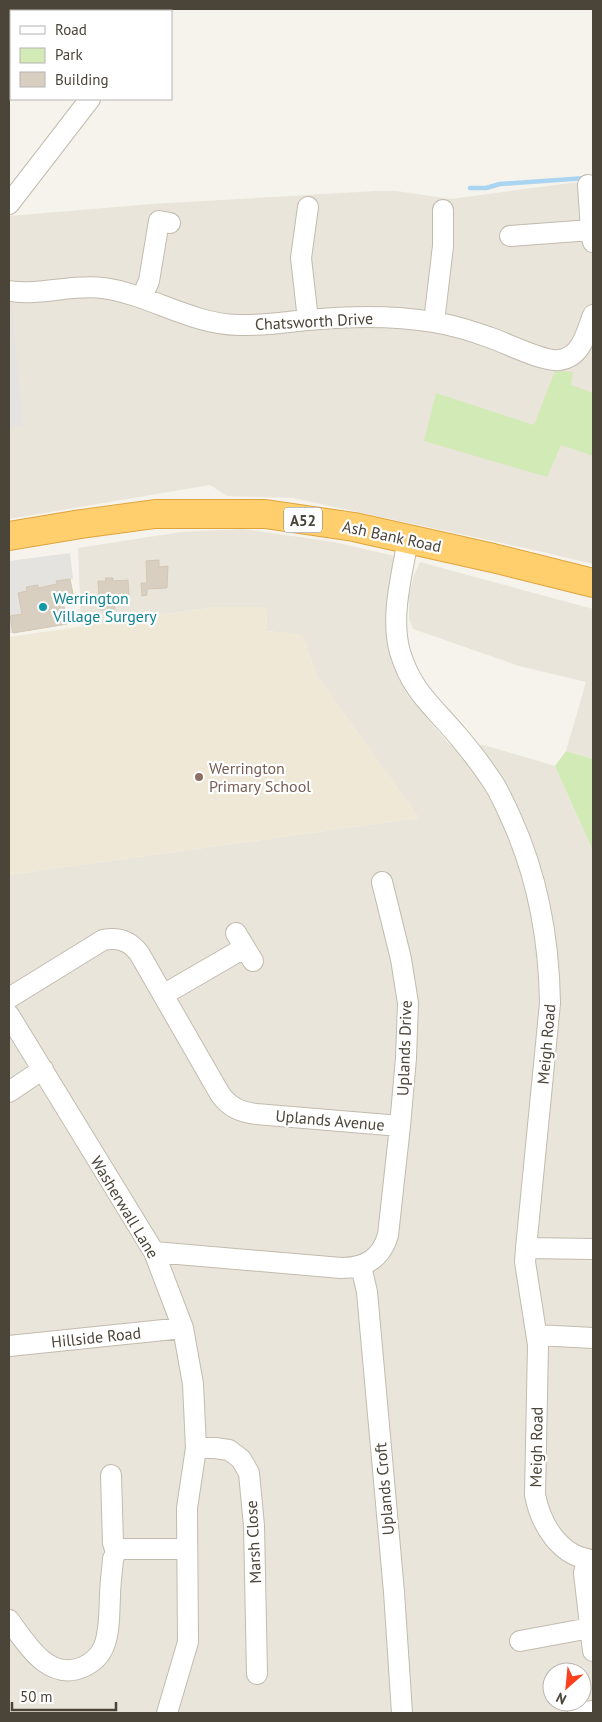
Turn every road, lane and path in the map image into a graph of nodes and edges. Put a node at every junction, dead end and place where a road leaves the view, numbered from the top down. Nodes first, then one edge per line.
1 (89, 100) edge
2 (590, 196) edge
3 (9, 204) edge
4 (308, 207) dead end
5 (449, 218) dead end
6 (170, 223) dead end
7 (510, 236) dead end
8 (592, 236) edge
9 (9, 291) edge
10 (142, 297) junction
11 (593, 315) edge
12 (308, 320) junction
13 (434, 322) junction
14 (9, 536) edge
15 (408, 539) junction
16 (593, 583) edge
17 (382, 882) dead end
18 (244, 947) dead end
19 (163, 995) junction
20 (9, 998) edge
21 (9, 1015) edge
22 (43, 1069) junction
23 (9, 1092) edge
24 (400, 1126) junction
25 (526, 1248) junction
26 (593, 1249) edge
27 (154, 1252) junction
28 (361, 1266) junction
29 (183, 1328) junction
30 (537, 1335) junction
31 (593, 1338) edge
32 (9, 1346) edge
33 (196, 1448) junction
34 (111, 1476) dead end
35 (186, 1549) junction
36 (116, 1552) junction
37 (590, 1560) edge
38 (9, 1620) edge
39 (590, 1628) junction
40 (520, 1641) dead end
41 (593, 1651) edge
42 (257, 1674) dead end
43 (593, 1711) edge
44 (167, 1713) edge
45 (402, 1713) edge
46 (578, 1713) edge

1 - 3 street
2 - 8 street
4 - 12 street
5 - 13 street
6 - 10 street
7 - 8 street
9 - 10 street, Chatsworth Drive
10 - 12 street, Chatsworth Drive
11 - 13 street, Chatsworth Drive
12 - 13 street, Chatsworth Drive
14 - 15 highway, Ash Bank Road / A52
15 - 16 highway, Ash Bank Road / A52
15 - 25 street, Meigh Road
17 - 24 street, Uplands Drive
18 - 19 street
19 - 20 street, Uplands Avenue
19 - 24 street, Uplands Avenue
21 - 22 street, Washerwall Lane
22 - 23 street
22 - 27 street, Washerwall Lane
24 - 28 street, Uplands Avenue
25 - 26 street
25 - 30 street, Meigh Road
27 - 28 street
27 - 29 street, Washerwall Lane
28 - 45 street, Uplands Croft
29 - 32 street, Hillside Road
29 - 33 street, Washerwall Lane
30 - 31 street
30 - 37 street, Meigh Road
33 - 35 street, Washerwall Lane
33 - 42 street, Marsh Close
34 - 36 street
35 - 36 street
35 - 44 street, Washerwall Lane
36 - 38 street
37 - 39 street
39 - 40 street
39 - 41 street
43 - 46 street

